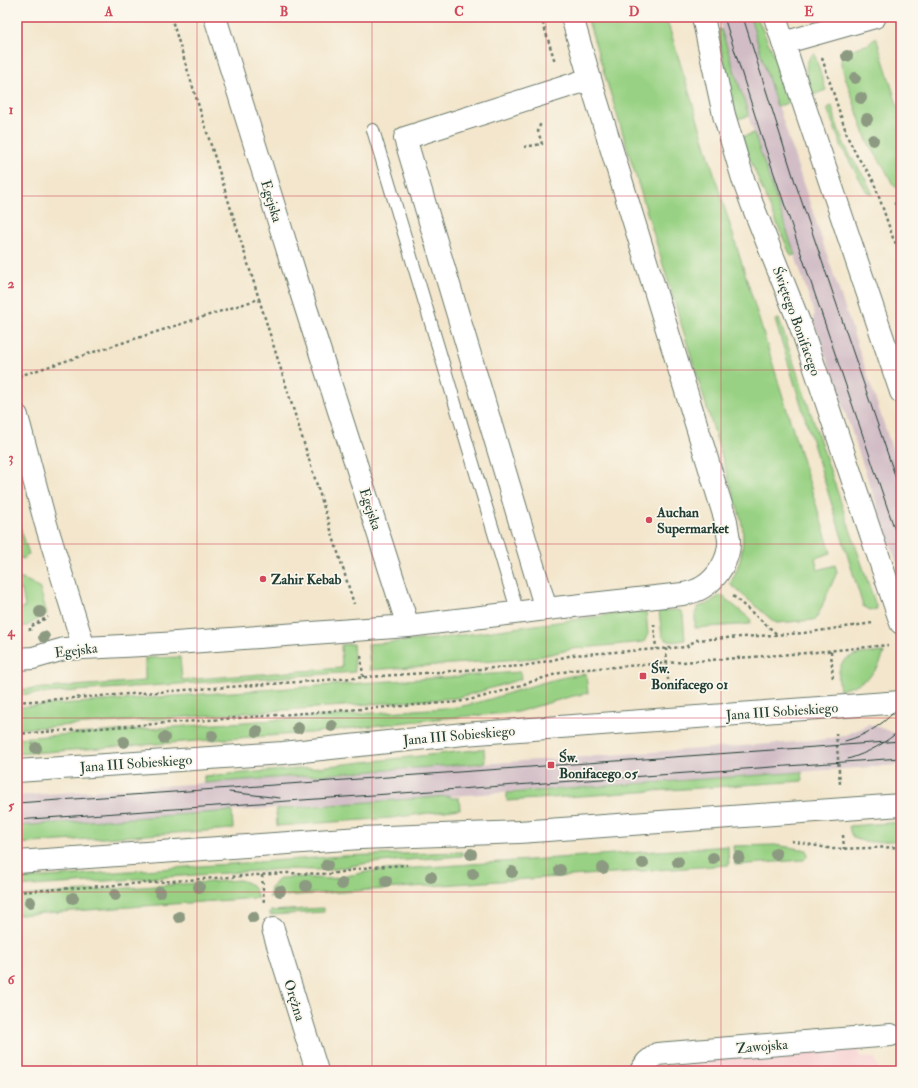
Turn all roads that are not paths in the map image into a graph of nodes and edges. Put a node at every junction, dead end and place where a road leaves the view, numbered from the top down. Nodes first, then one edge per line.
1 (215, 17) edge
2 (572, 17) edge
3 (702, 17) edge
4 (775, 17) edge
5 (875, 17) edge
6 (784, 43) junction
7 (590, 79) junction
8 (373, 130) dead end
9 (901, 392) edge
10 (17, 416) edge
11 (546, 609) junction
12 (518, 613) junction
13 (901, 623) edge
14 (408, 626) junction
15 (84, 648) junction
16 (17, 659) edge
17 (901, 702) edge
18 (17, 771) edge
19 (901, 805) edge
20 (17, 862) edge
21 (273, 929) dead end
22 (891, 1035) dead end
23 (317, 1071) edge
24 (641, 1071) edge

1 - 14 street, Egejska
2 - 7 street
3 - 13 street, Świętego Bonifacego
4 - 6 street
5 - 6 street
6 - 9 street
7 - 11 street
7 - 11 street
8 - 12 lane
10 - 15 street
11 - 12 street
12 - 14 street
14 - 15 street, Egejska
15 - 16 street, Egejska
17 - 18 street, Jana III Sobieskiego
19 - 20 street
21 - 23 street, Orężna
22 - 24 street, Zawojska

